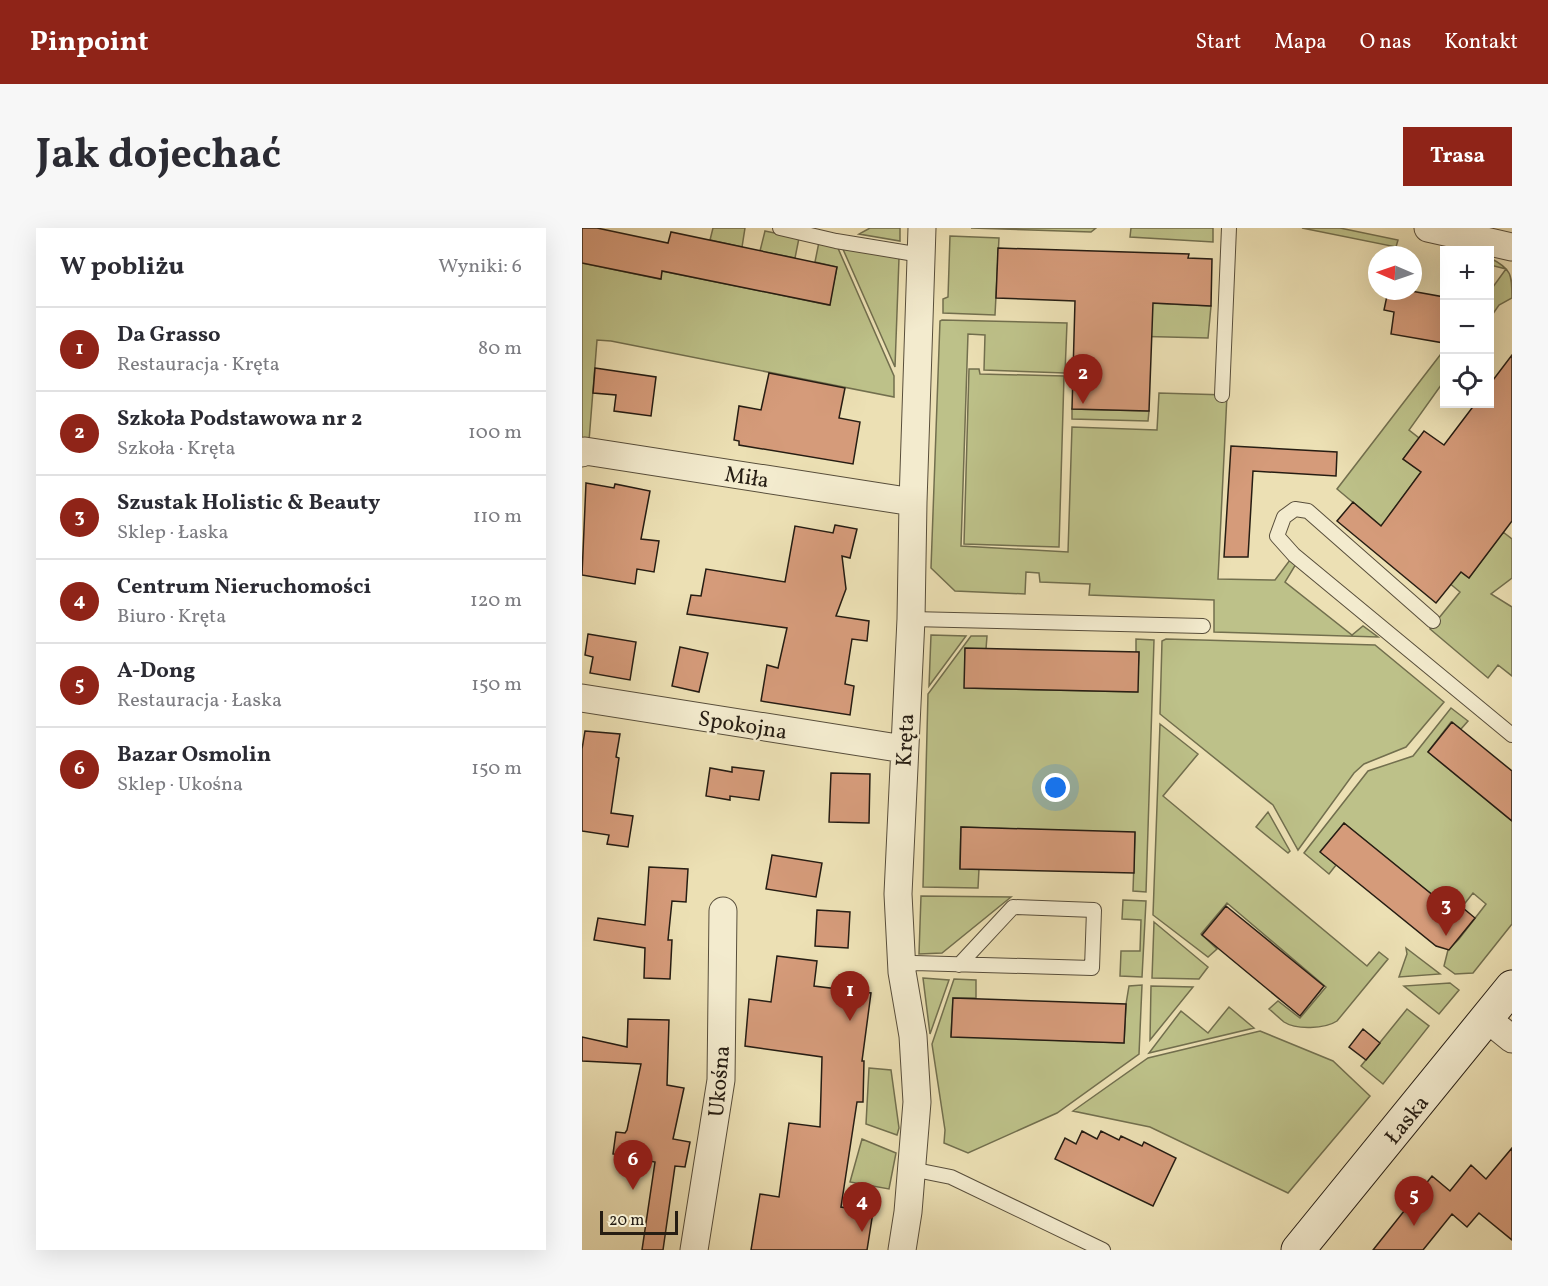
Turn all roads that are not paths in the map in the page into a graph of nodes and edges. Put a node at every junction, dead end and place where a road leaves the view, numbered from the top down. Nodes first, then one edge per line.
1 (780, 228) edge
2 (922, 228) edge
3 (1229, 228) edge
4 (1428, 228) edge
5 (1512, 247) edge
6 (921, 255) junction
7 (1222, 395) dead end
8 (582, 453) edge
9 (913, 502) junction
10 (911, 619) junction
11 (1433, 621) dead end
12 (1203, 626) dead end
13 (582, 698) edge
14 (1512, 735) edge
15 (903, 749) junction
16 (723, 911) dead end
17 (959, 965) junction
18 (902, 972) junction
19 (1512, 987) edge
20 (1486, 1018) junction
21 (1512, 1040) edge
22 (911, 1169) junction
23 (694, 1250) edge
24 (902, 1250) edge
25 (1104, 1250) edge
26 (1298, 1250) edge

1 - 6 lane
2 - 6 street, Kręta
3 - 7 lane
4 - 5 street
6 - 9 street, Kręta
8 - 9 street, Miła
9 - 10 street, Kręta
10 - 12 lane
10 - 15 street, Kręta
11 - 14 lane
13 - 15 street, Spokojna
15 - 18 street, Kręta
16 - 23 street, Ukośna
17 - 17 lane
17 - 18 lane
18 - 22 street, Kręta
19 - 20 street, Łaska
20 - 21 street
20 - 26 street, Łaska
22 - 24 street, Kręta
22 - 25 lane

